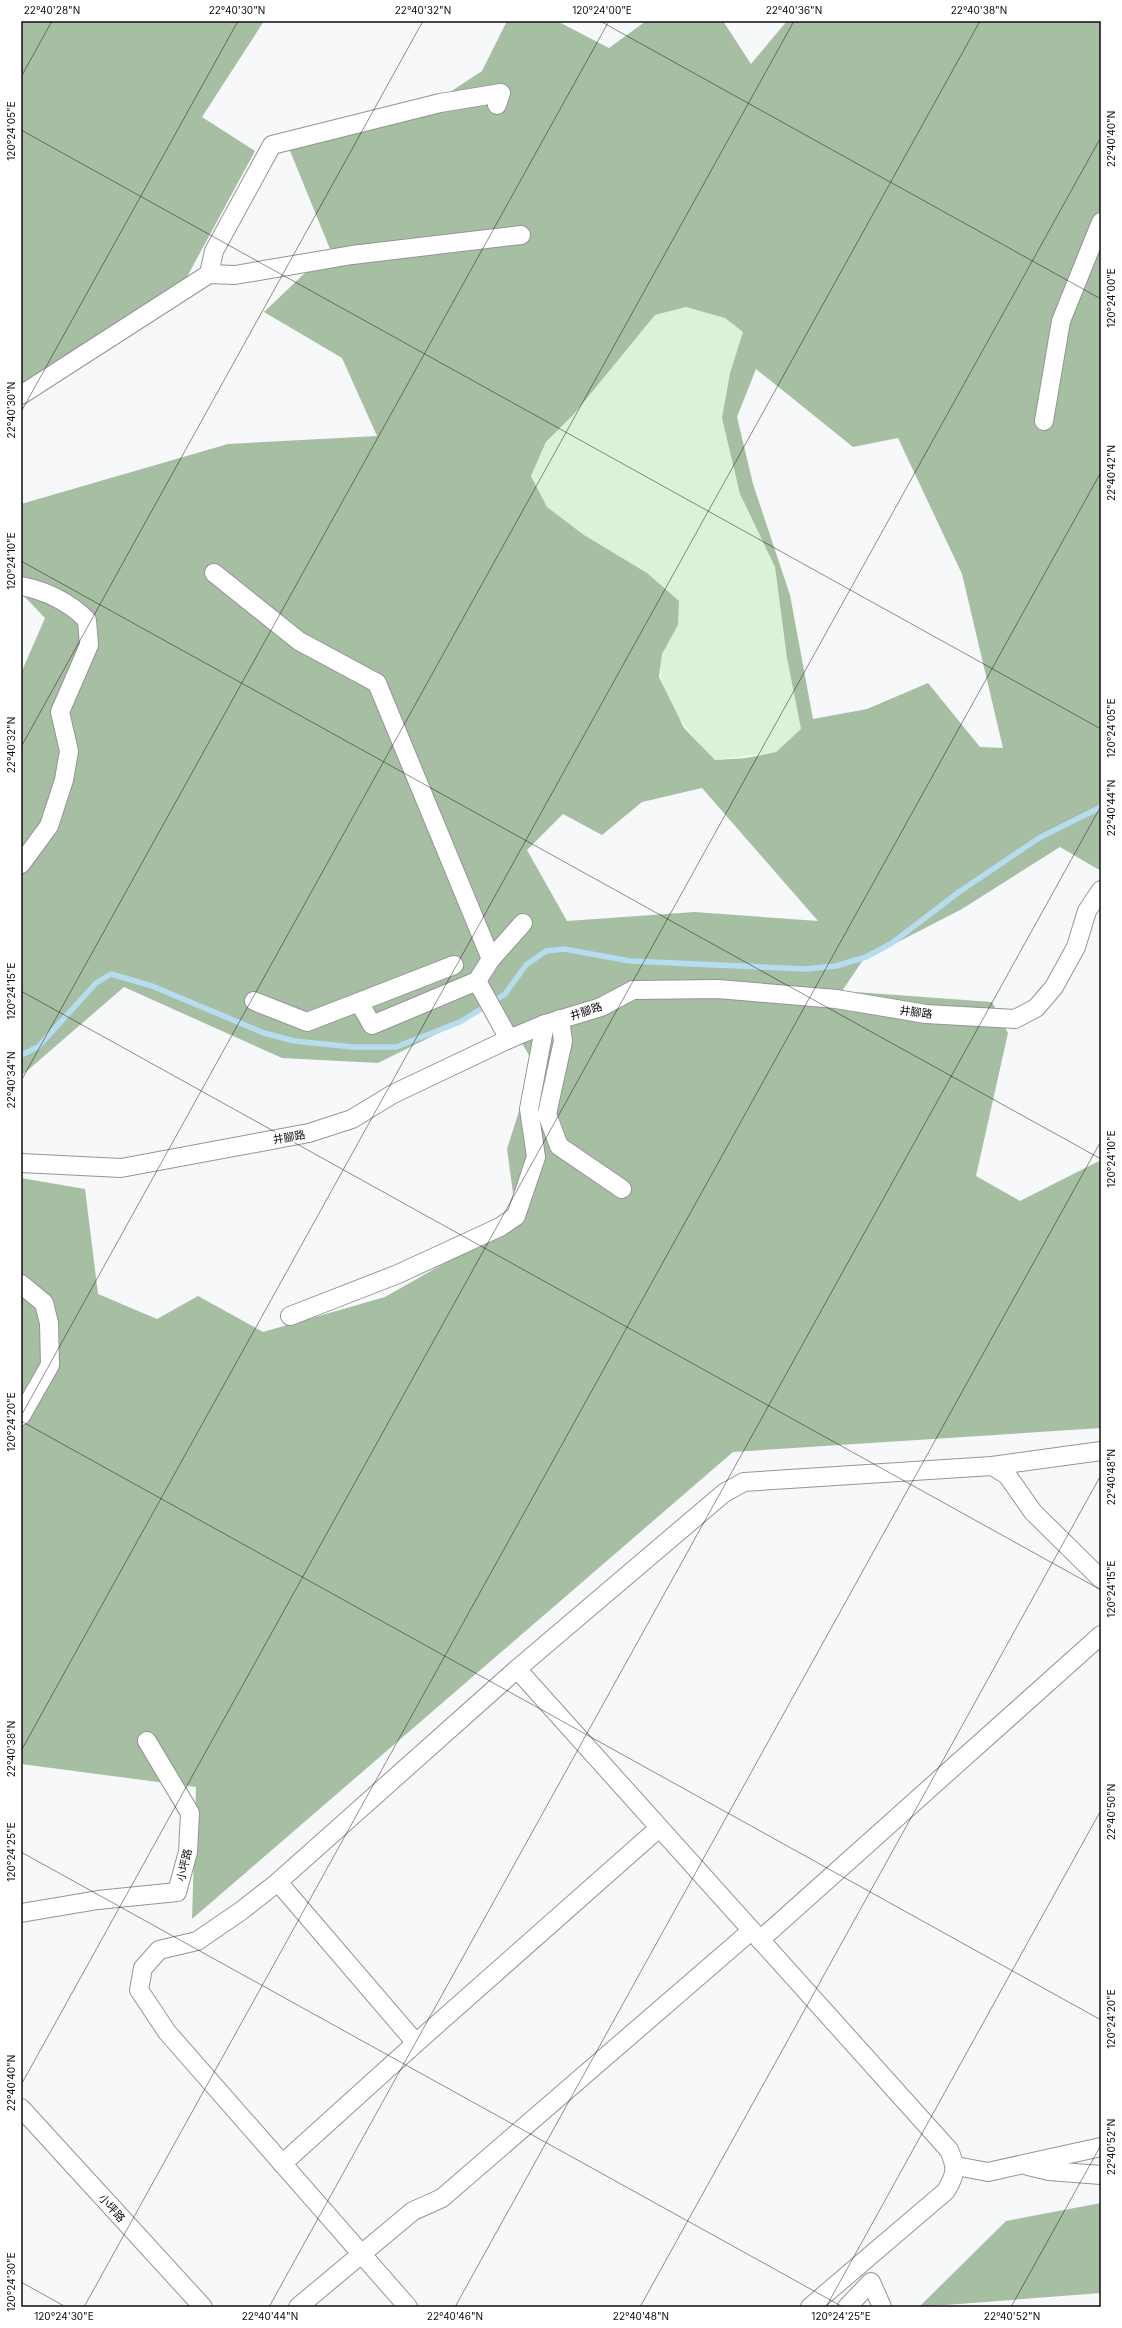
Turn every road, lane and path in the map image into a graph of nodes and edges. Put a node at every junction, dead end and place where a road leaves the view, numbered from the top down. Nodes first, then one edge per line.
1 (497, 105) dead end
2 (1101, 222) edge
3 (521, 235) dead end
4 (209, 274) junction
5 (21, 395) edge
6 (1044, 421) dead end
7 (214, 573) dead end
8 (21, 586) edge
9 (21, 864) edge
10 (1101, 890) edge
11 (523, 923) dead end
12 (491, 959) junction
13 (454, 965) dead end
14 (477, 981) junction
15 (254, 1000) dead end
16 (359, 1002) junction
17 (552, 1022) junction
18 (509, 1039) junction
19 (21, 1164) edge
20 (622, 1189) dead end
21 (21, 1284) edge
22 (290, 1316) dead end
23 (21, 1416) edge
24 (1101, 1451) edge
25 (992, 1466) junction
26 (1101, 1578) edge
27 (1101, 1635) edge
28 (516, 1669) junction
29 (147, 1740) dead end
30 (659, 1828) junction
31 (278, 1882) junction
32 (21, 1913) edge
33 (755, 1936) junction
34 (416, 2043) junction
35 (21, 2108) edge
36 (1101, 2147) edge
37 (282, 2164) junction
38 (1021, 2165) junction
39 (956, 2166) junction
40 (1101, 2175) edge
41 (362, 2255) junction
42 (203, 2307) edge
43 (298, 2307) edge
44 (408, 2307) edge
45 (810, 2307) edge
46 (847, 2307) edge
47 (882, 2307) edge

1 - 4 street
2 - 6 street
3 - 4 street
4 - 5 street
7 - 12 street
8 - 9 street
10 - 17 street, 井腳路
11 - 12 street
12 - 14 street
13 - 16 street
14 - 16 street
14 - 18 street
15 - 16 street
17 - 18 street, 井腳路
17 - 20 street
17 - 22 street
18 - 19 street, 井腳路
21 - 23 street
24 - 25 street
25 - 26 street
25 - 28 street
27 - 33 street
28 - 30 street
28 - 31 street
29 - 32 street, 小坪路
30 - 33 street
30 - 34 street
31 - 34 street
31 - 37 street
33 - 39 street
33 - 41 street
34 - 37 street
35 - 42 street, 小坪路
36 - 38 street
37 - 41 street
38 - 39 street
38 - 40 street
39 - 45 street
41 - 43 street
41 - 44 street
46 - 47 street

